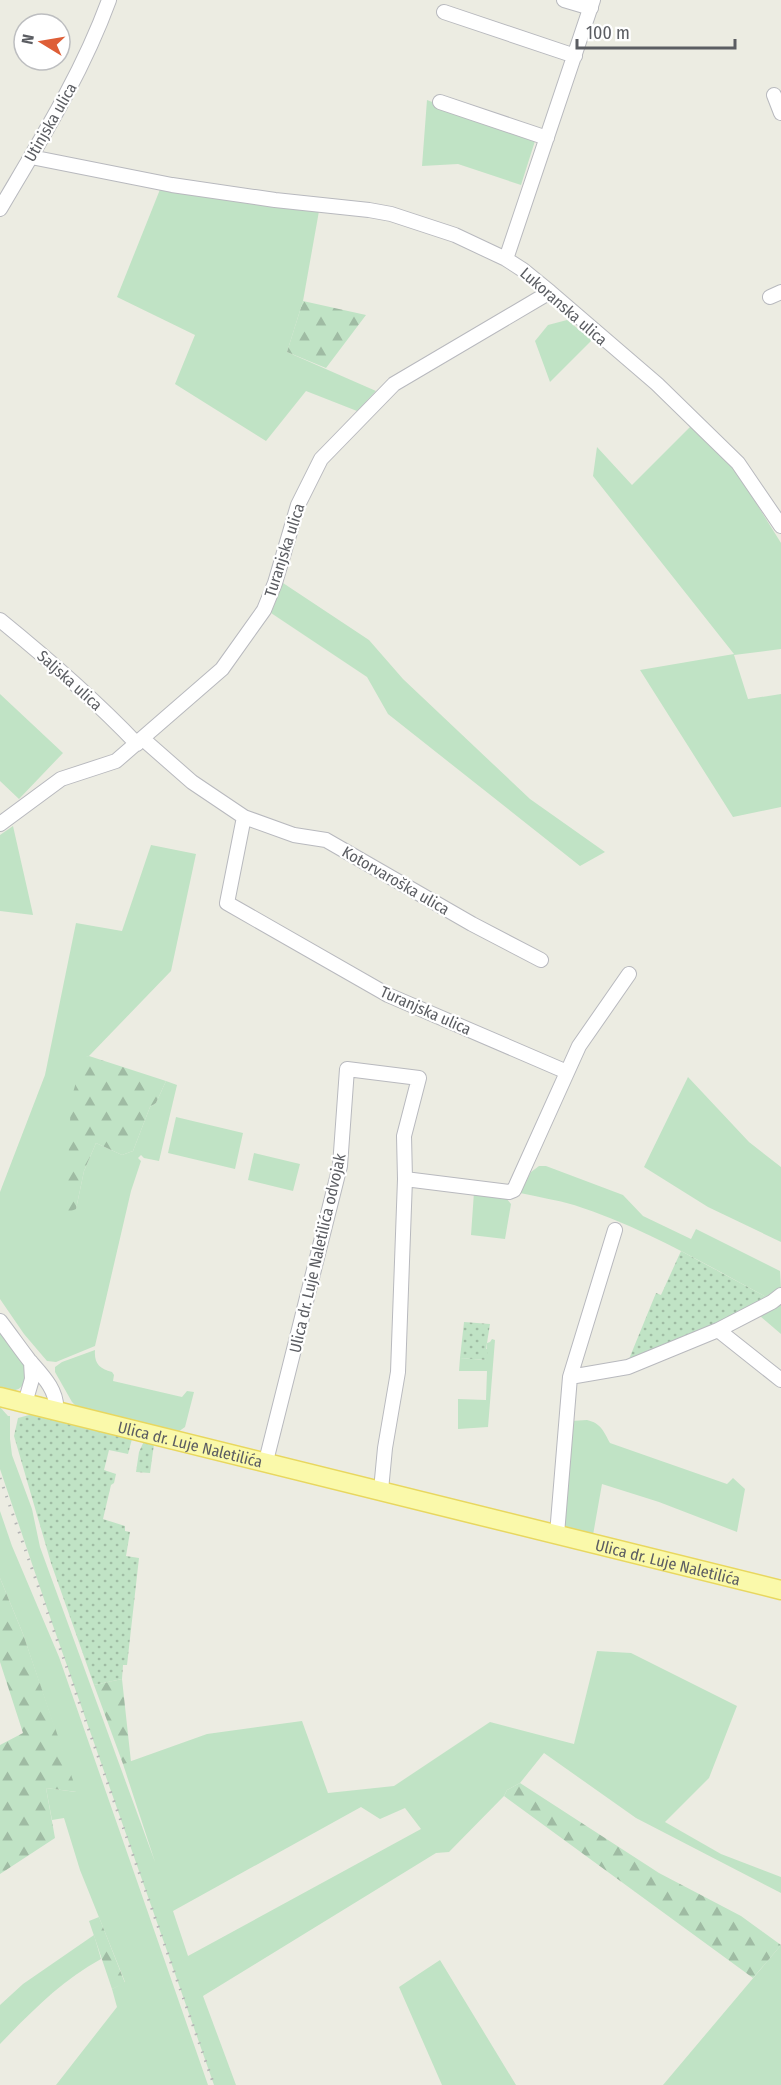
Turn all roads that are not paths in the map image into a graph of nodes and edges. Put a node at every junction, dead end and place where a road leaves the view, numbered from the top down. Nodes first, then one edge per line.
1 (109, 0) edge
2 (564, 0) edge
3 (592, 4) edge
4 (444, 12) dead end
5 (575, 56) junction
6 (774, 95) dead end
7 (440, 102) dead end
8 (781, 113) edge
9 (547, 138) junction
10 (31, 157) junction
11 (0, 209) edge
12 (506, 259) junction
13 (550, 292) junction
14 (781, 526) edge
15 (0, 620) edge
16 (140, 741) junction
17 (244, 817) junction
18 (0, 824) edge
19 (541, 960) dead end
20 (629, 974) dead end
21 (567, 1072) junction
22 (405, 1179) junction
23 (615, 1230) dead end
24 (781, 1295) edge
25 (0, 1321) edge
26 (718, 1330) junction
27 (31, 1362) junction
28 (570, 1377) junction
29 (781, 1380) edge
30 (0, 1397) edge
31 (25, 1403) junction
32 (56, 1410) junction
33 (266, 1461) junction
34 (381, 1490) junction
35 (557, 1534) junction
36 (781, 1590) edge

1 - 10 street, Utinjska ulica
2 - 3 street
3 - 5 street
4 - 5 street
5 - 9 street
6 - 8 street
7 - 9 street
9 - 12 street
10 - 11 street, Utinjska ulica
10 - 12 street, Lukoranska ulica
12 - 13 street, Lukoranska ulica
13 - 14 street, Lukoranska ulica
13 - 16 street, Turanjska ulica
15 - 16 street, Saljska ulica
16 - 17 street
16 - 18 street, Turanjska ulica
17 - 19 street, Kotorvaroška ulica
17 - 21 street, Turanjska ulica
20 - 21 street
21 - 22 street
22 - 33 street, Ulica dr. Luje Naletilića odvojak
22 - 34 street
23 - 28 street
24 - 26 street
25 - 27 street
26 - 28 street
26 - 29 street
27 - 31 street
27 - 32 street
28 - 35 street
30 - 31 main road, Ulica dr. Luje Naletilića
31 - 32 main road, Ulica dr. Luje Naletilića
32 - 33 main road, Ulica dr. Luje Naletilića
33 - 34 main road, Ulica dr. Luje Naletilića
34 - 35 main road, Ulica dr. Luje Naletilića
35 - 36 main road, Ulica dr. Luje Naletilića

